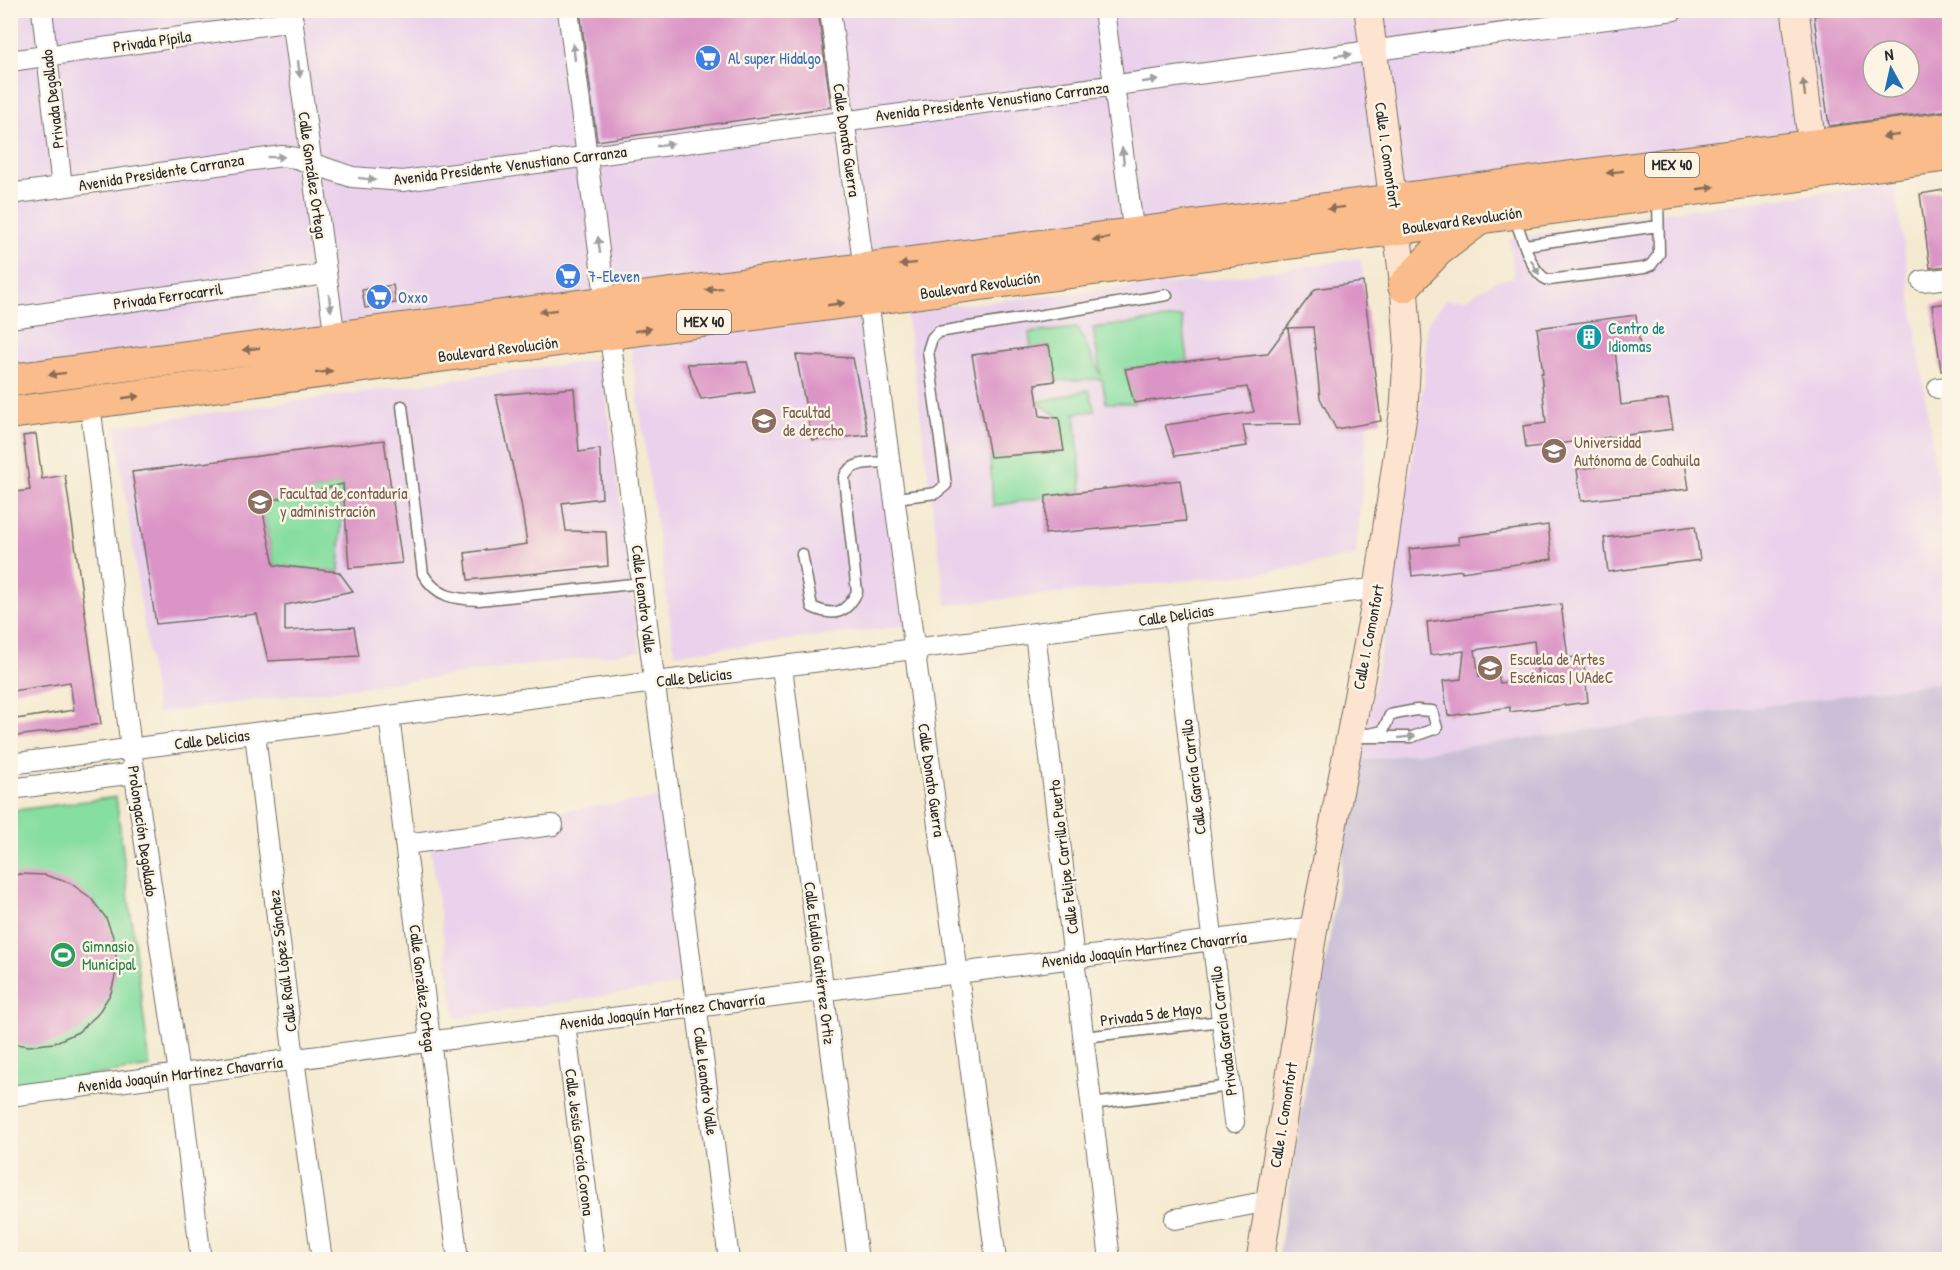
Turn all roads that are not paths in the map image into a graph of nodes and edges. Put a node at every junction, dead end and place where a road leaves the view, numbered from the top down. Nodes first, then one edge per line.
1 (42, 10) edge
2 (568, 10) edge
3 (830, 10) edge
4 (1104, 10) edge
5 (1368, 10) edge
6 (1674, 10) edge
7 (1795, 10) edge
8 (292, 16) edge
9 (1374, 51) junction
10 (47, 56) junction
11 (10, 61) edge
12 (1114, 86) junction
13 (844, 120) junction
14 (1950, 128) edge
15 (1812, 146) junction
16 (1950, 155) edge
17 (587, 156) junction
18 (311, 163) junction
19 (62, 187) junction
20 (10, 194) edge
21 (1658, 195) junction
22 (1513, 213) junction
23 (1396, 215) junction
24 (1481, 217) junction
25 (1658, 226) junction
26 (1134, 235) junction
27 (1525, 245) junction
28 (326, 274) junction
29 (1950, 278) edge
30 (1922, 281) dead end
31 (866, 285) junction
32 (1404, 286) junction
33 (1167, 295) dead end
34 (606, 303) junction
35 (10, 318) edge
36 (610, 334) junction
37 (335, 339) junction
38 (10, 380) edge
39 (90, 403) junction
40 (402, 406) dead end
41 (10, 413) edge
42 (891, 462) junction
43 (896, 498) junction
44 (802, 554) dead end
45 (642, 583) junction
46 (1378, 588) junction
47 (1174, 615) junction
48 (1035, 633) junction
49 (915, 650) junction
50 (782, 667) junction
51 (654, 682) junction
52 (389, 716) junction
53 (255, 734) junction
54 (1349, 735) junction
55 (131, 749) junction
56 (10, 764) edge
57 (135, 773) junction
58 (10, 789) edge
59 (553, 825) dead end
60 (405, 844) junction
61 (1314, 927) junction
62 (1212, 940) junction
63 (1075, 958) junction
64 (958, 973) junction
65 (823, 990) junction
66 (696, 1007) junction
67 (1222, 1021) junction
68 (565, 1024) junction
69 (1084, 1037) junction
70 (430, 1041) junction
71 (294, 1059) junction
72 (179, 1074) junction
73 (1230, 1086) junction
74 (10, 1096) edge
75 (1092, 1104) junction
76 (1234, 1122) dead end
77 (1269, 1201) junction
78 (1175, 1220) dead end
79 (201, 1260) edge
80 (322, 1260) edge
81 (458, 1260) edge
82 (595, 1260) edge
83 (729, 1260) edge
84 (858, 1260) edge
85 (996, 1260) edge
86 (1110, 1260) edge
87 (1260, 1260) edge

1 - 10 street, Privada Degollado
17 -> 2 street, Calle Leandro Valle
3 - 13 street, Calle Donato Guerra
4 - 12 street
5 - 9 main road, Calle I. Comonfort
6 - 9 street, Avenida Presidente Venustiano Carranza
15 -> 7 main road
8 - 10 street, Privada Pípila
8 -> 18 street, Calle González Ortega
12 -> 9 street, Avenida Presidente Venustiano Carranza
9 - 23 main road, Calle I. Comonfort
10 - 11 street, Privada Pípila
10 - 19 street, Privada Degollado
12 - 13 street, Avenida Presidente Venustiano Carranza
26 -> 12 street
17 -> 13 street, Avenida Presidente Venustiano Carranza
13 - 31 street, Calle Donato Guerra
14 -> 15 main road, MEX 40
15 -> 23 main road, MEX 40
21 -> 16 main road, Boulevard Revolución / MEX 40
18 -> 17 street, Avenida Presidente Venustiano Carranza
34 -> 17 street, Calle Leandro Valle
19 -> 18 street, Avenida Presidente Carranza
18 - 28 street, Calle González Ortega
19 - 20 street, Avenida Presidente Carranza
21 - 22 main road, Boulevard Revolución / MEX 40
21 - 25 lane
22 - 24 main road, Boulevard Revolución / MEX 40
22 - 27 lane
23 - 24 main road, Boulevard Revolución / MEX 40
23 -> 26 main road, MEX 40
23 - 31 main road, Boulevard Revolución / MEX 40
23 - 32 main road, Calle I. Comonfort
24 - 32 main road
25 - 27 lane
27 -> 25 lane
26 -> 31 main road, MEX 40
28 - 35 street, Privada Ferrocarril
28 -> 37 street, Calle González Ortega
29 - 30 street
31 -> 34 main road, MEX 40
36 -> 31 main road, Boulevard Revolución / MEX 40
31 - 42 street, Calle Donato Guerra
32 - 46 main road, Calle I. Comonfort
33 - 43 lane
34 - 36 street, Calle Leandro Valle
34 -> 37 main road, MEX 40
39 -> 36 main road, Boulevard Revolución / MEX 40
36 - 45 street, Calle Leandro Valle
37 -> 38 main road, MEX 40
39 - 41 main road, Boulevard Revolución / MEX 40
39 - 55 street, Prolongación Degollado
40 - 45 lane
42 - 43 street, Calle Donato Guerra
42 - 44 lane
43 - 49 street, Calle Donato Guerra
45 - 51 street, Calle Leandro Valle
46 - 47 street, Calle Delicias
46 - 54 main road, Calle I. Comonfort
47 - 48 street, Calle Delicias
47 - 62 street, Calle García Carrillo
48 - 49 street, Calle Delicias
48 - 63 street, Calle Felipe Carrillo Puerto
49 - 50 street, Calle Delicias
49 - 64 street, Calle Donato Guerra
50 - 51 street, Calle Delicias
50 - 65 street, Calle Eulalio Gutiérrez Ortiz
51 - 52 street, Calle Delicias
51 - 66 street, Calle Leandro Valle
52 - 53 street, Calle Delicias
52 - 60 street, Calle González Ortega
53 - 55 street, Calle Delicias
53 - 71 street, Calle Raúl López Sánchez
54 -> 54 lane
54 - 61 main road, Calle I. Comonfort
55 - 56 street, Calle Delicias
55 - 57 street, Prolongación Degollado
57 - 58 street
57 - 72 street, Prolongación Degollado
59 - 60 street
60 - 70 street, Calle González Ortega
61 - 62 street, Avenida Joaquín Martínez Chavarría
61 - 77 main road, Calle I. Comonfort
62 - 63 street, Avenida Joaquín Martínez Chavarría
62 - 67 street, Privada García Carrillo
63 - 64 street, Avenida Joaquín Martínez Chavarría
63 - 69 street, Calle Felipe Carrillo Puerto
64 - 65 street, Avenida Joaquín Martínez Chavarría
64 - 85 street, Calle Donato Guerra
65 - 66 street, Avenida Joaquín Martínez Chavarría
65 - 84 street, Calle Eulalio Gutiérrez Ortiz
66 - 68 street, Avenida Joaquín Martínez Chavarría
66 - 83 street, Calle Leandro Valle
67 - 69 lane, Privada 5 de Mayo
67 - 73 street, Privada García Carrillo
68 - 70 street, Avenida Joaquín Martínez Chavarría
68 - 82 street, Calle Jesús García Corona
69 - 75 street, Calle Felipe Carrillo Puerto
70 - 71 street, Avenida Joaquín Martínez Chavarría
70 - 81 street, Calle González Ortega
71 - 72 street, Avenida Joaquín Martínez Chavarría
71 - 80 street, Calle Raúl López Sánchez
72 - 74 street, Avenida Joaquín Martínez Chavarría
72 - 79 street, Prolongación Degollado
73 - 75 lane
73 - 76 street, Privada García Carrillo
75 - 86 street, Calle Felipe Carrillo Puerto
77 - 78 street
77 - 87 main road, Calle I. Comonfort

